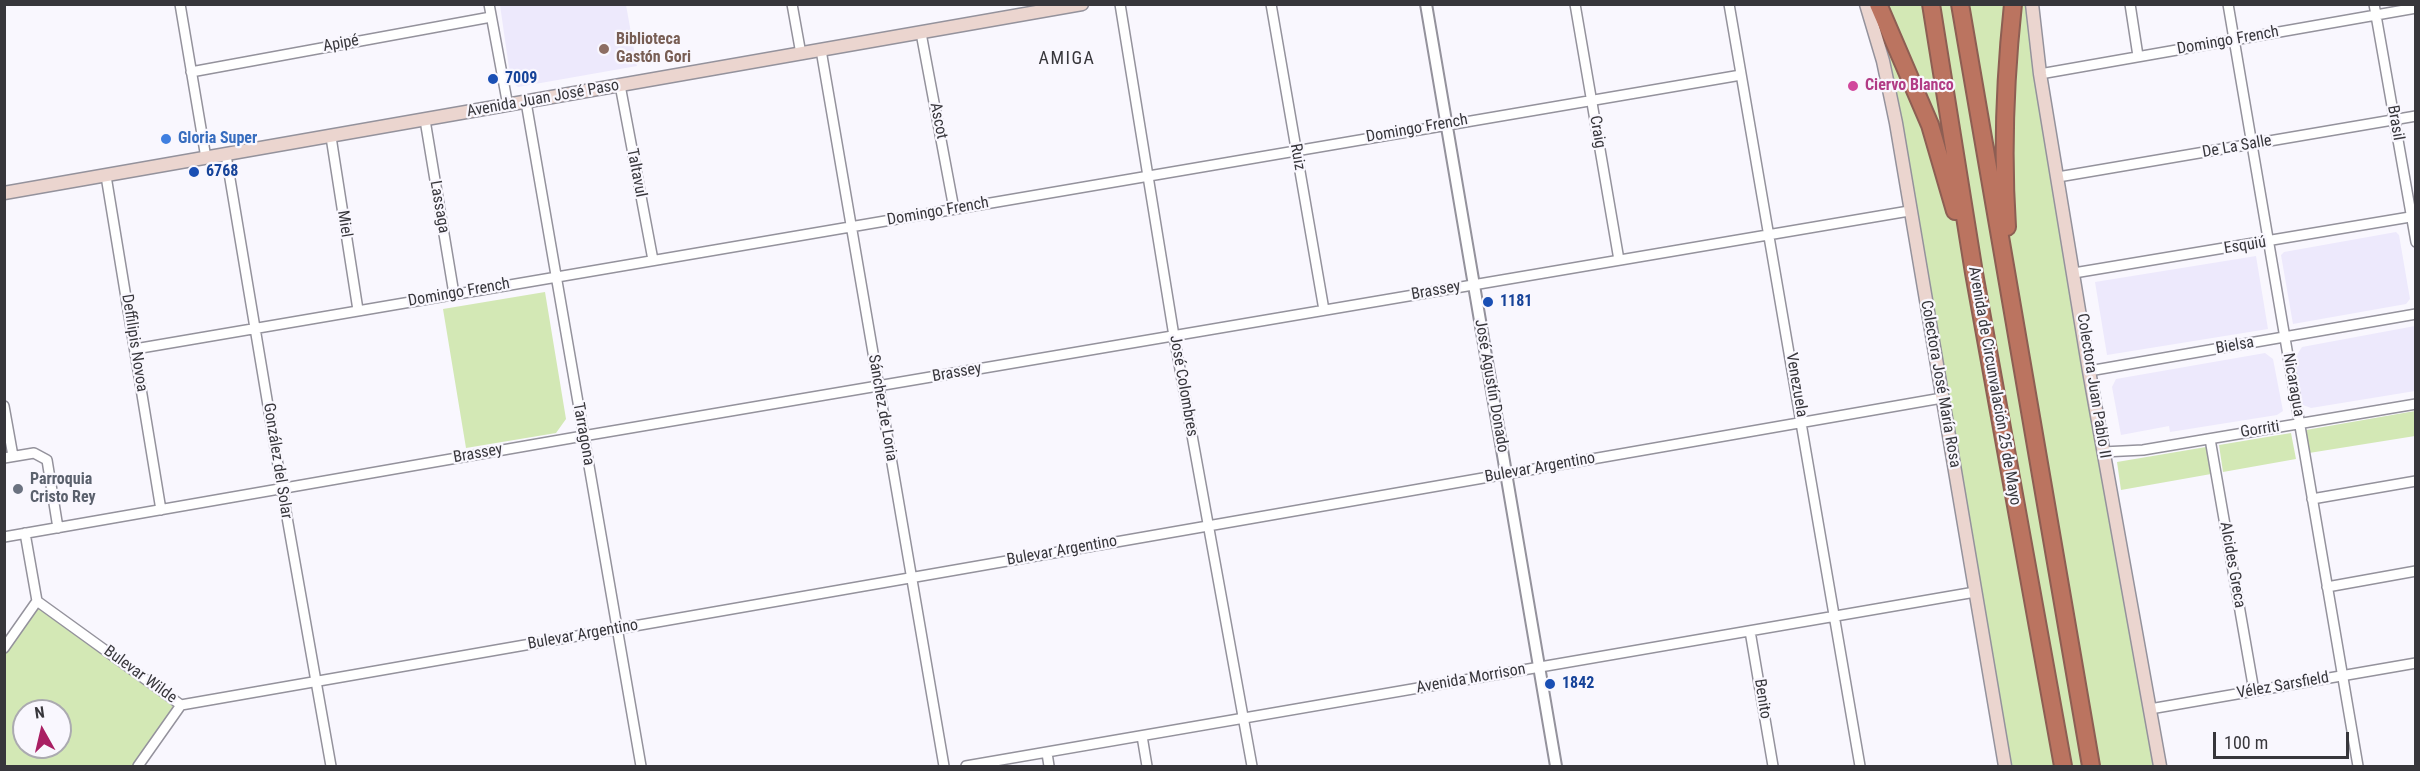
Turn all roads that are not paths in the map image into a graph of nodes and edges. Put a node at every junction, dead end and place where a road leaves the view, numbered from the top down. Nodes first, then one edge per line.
1 (180, 4) edge
2 (489, 4) edge
3 (792, 4) edge
4 (1082, 4) edge
5 (1120, 4) edge
6 (1270, 4) edge
7 (1426, 4) edge
8 (1575, 4) edge
9 (1729, 4) edge
10 (1866, 4) edge
11 (1878, 4) edge
12 (1930, 4) edge
13 (1960, 4) edge
14 (2013, 4) edge
15 (2032, 4) edge
16 (2130, 4) edge
17 (2228, 4) edge
18 (2374, 4) edge
19 (2415, 8) edge
20 (2376, 15) junction
21 (492, 17) junction
22 (921, 33) junction
23 (2234, 39) junction
24 (821, 50) junction
25 (801, 54) junction
26 (2138, 57) junction
27 (191, 72) junction
28 (2040, 74) junction
29 (1741, 75) junction
30 (620, 85) junction
31 (1592, 100) junction
32 (526, 102) junction
33 (508, 106) junction
34 (2415, 116) edge
35 (424, 120) junction
36 (2394, 120) junction
37 (1446, 124) junction
38 (330, 137) junction
39 (2252, 144) junction
40 (1296, 151) junction
41 (226, 155) junction
42 (206, 158) junction
43 (106, 176) junction
44 (1148, 176) junction
45 (2058, 177) junction
46 (4, 193) edge
47 (954, 209) junction
48 (1910, 211) junction
49 (2413, 216) edge
50 (851, 227) junction
51 (1770, 234) junction
52 (2268, 242) junction
53 (2415, 242) edge
54 (653, 260) junction
55 (1619, 260) junction
56 (1974, 273) junction
57 (2074, 273) junction
58 (556, 277) junction
59 (1474, 284) junction
60 (454, 294) junction
61 (358, 310) junction
62 (1324, 310) junction
63 (2415, 314) edge
64 (2013, 321) junction
65 (255, 328) junction
66 (1174, 336) junction
67 (2285, 337) junction
68 (135, 349) junction
69 (2090, 371) junction
70 (878, 386) junction
71 (1942, 398) junction
72 (2415, 404) edge
73 (4, 406) edge
74 (1802, 423) junction
75 (2300, 424) junction
76 (584, 435) junction
77 (2210, 438) junction
78 (2103, 452) junction
79 (9, 457) edge
80 (1506, 474) junction
81 (2415, 481) edge
82 (282, 489) junction
83 (2312, 499) junction
84 (161, 510) junction
85 (1209, 526) junction
86 (58, 528) junction
87 (25, 533) junction
88 (4, 537) edge
89 (2415, 571) edge
90 (911, 578) junction
91 (2327, 587) junction
92 (1975, 592) junction
93 (37, 601) junction
94 (1834, 616) junction
95 (617, 629) junction
96 (1750, 631) junction
97 (4, 648) edge
98 (2415, 663) edge
99 (1539, 667) junction
100 (2342, 676) junction
101 (316, 681) junction
102 (2254, 691) junction
103 (181, 705) junction
104 (2150, 709) junction
105 (1243, 719) junction
106 (1142, 736) junction
107 (1047, 753) junction
108 (138, 766) edge
109 (331, 766) edge
110 (641, 766) edge
111 (944, 766) edge
112 (966, 766) edge
113 (1049, 766) edge
114 (1147, 766) edge
115 (1252, 766) edge
116 (1556, 766) edge
117 (1773, 766) edge
118 (1860, 766) edge
119 (2005, 766) edge
120 (2063, 766) edge
121 (2091, 766) edge
122 (2160, 766) edge
123 (2358, 766) edge

1 - 27 street
2 - 21 street
3 - 25 street
4 - 22 main road, Avenida Juan José Paso
5 - 44 street, José Colombres
6 - 40 street, Ruiz
7 - 37 street, José Agustín Donado
8 - 31 street, Craig
9 - 29 street, Venezuela
10 - 48 main road, Colectora José María Rosa
11 - 56 highway
12 - 56 highway, Avenida de Circunvalación 25 de Mayo
13 - 64 highway, Avenida de Circunvalación 25 de Mayo
14 - 64 highway
15 - 28 main road, Colectora Juan Pablo II
16 - 26 street
17 - 23 street, Nicaragua
18 - 20 street, Brasil
19 - 20 street, Domingo French
20 - 23 street, Domingo French
20 - 36 street, Brasil
21 - 27 street, Apipé
21 - 33 street
22 - 24 main road, Avenida Juan José Paso
22 - 47 street, Ascot
23 - 26 street, Domingo French
23 - 39 street, Nicaragua
24 - 25 main road, Avenida Juan José Paso
24 - 50 street, Sánchez de Loria
25 - 30 main road, Avenida Juan José Paso
26 - 28 street, Domingo French
27 - 42 street
28 - 45 main road, Colectora Juan Pablo II
29 - 31 street, Domingo French
29 - 51 street, Venezuela
30 - 32 main road, Avenida Juan José Paso
30 - 54 street, Taltavul
31 - 37 street, Domingo French
31 - 55 street, Craig
32 - 33 main road, Avenida Juan José Paso
32 - 58 street, Tarragona
33 - 35 main road, Avenida Juan José Paso
34 - 36 street, De La Salle
35 - 38 main road, Avenida Juan José Paso
35 - 60 street, Lassaga
36 - 39 street, De La Salle
36 - 49 street, Brasil
37 - 40 street, Domingo French
37 - 59 street, José Agustín Donado
38 - 41 main road, Avenida Juan José Paso
38 - 61 street, Miel
39 - 45 street, De La Salle
39 - 52 street, Nicaragua
40 - 44 street, Domingo French
40 - 62 street, Ruiz
41 - 42 main road, Avenida Juan José Paso
41 - 65 street, González del Solar
42 - 43 main road, Avenida Juan José Paso
43 - 46 main road, Avenida Juan José Paso
43 - 68 street, Deffilipis Novoa
44 - 47 street, Domingo French
44 - 66 street, José Colombres
45 - 57 main road, Colectora Juan Pablo II
47 - 50 street, Domingo French
48 - 51 street, Brassey
48 - 71 main road, Colectora José María Rosa
49 - 52 street, Esquiú
49 - 53 street, Brasil
50 - 54 street, Domingo French
50 - 70 street, Sánchez de Loria
51 - 55 street, Brassey
51 - 74 street, Venezuela
52 - 57 street, Esquiú
52 - 67 street, Nicaragua
54 - 58 street, Domingo French
55 - 59 street, Brassey
56 - 120 highway, Avenida de Circunvalación 25 de Mayo
57 - 69 main road, Colectora Juan Pablo II
58 - 60 street, Domingo French
58 - 76 street, Tarragona
59 - 62 street, Brassey
59 - 80 street, José Agustín Donado
60 - 61 street, Domingo French
61 - 65 street, Domingo French
62 - 66 street, Brassey
63 - 67 street, Bielsa
64 - 121 highway, Avenida de Circunvalación 25 de Mayo
65 - 68 street, Domingo French
65 - 82 street, González del Solar
66 - 70 street, Brassey
66 - 85 street, José Colombres
67 - 69 street, Bielsa
67 - 75 street, Nicaragua
68 - 84 street, Deffilipis Novoa
69 - 78 main road, Colectora Juan Pablo II
70 - 76 street, Brassey
70 - 90 street, Sánchez de Loria
71 - 74 street, Bulevar Argentino
71 - 92 main road, Colectora José María Rosa
72 - 75 street, Gorriti
73 - 79 street
74 - 80 street, Bulevar Argentino
74 - 94 street, Venezuela
75 - 77 street, Gorriti
75 - 83 street, Nicaragua
76 - 82 street, Brassey
76 - 95 street, Tarragona
77 - 78 street, Gorriti
77 - 102 street, Alcides Greca
78 - 104 main road, Colectora Juan Pablo II
79 - 86 street
80 - 85 street, Bulevar Argentino
80 - 99 street, José Agustín Donado
81 - 83 street
82 - 84 street, Brassey
82 - 101 street, González del Solar
83 - 91 street, Nicaragua
84 - 86 street, Brassey
85 - 90 street, Bulevar Argentino
85 - 105 street, José Colombres
86 - 87 street, Brassey
87 - 88 street, Brassey
87 - 93 street
89 - 91 street
90 - 95 street, Bulevar Argentino
90 - 111 street, Sánchez de Loria
91 - 100 street, Nicaragua
92 - 94 street, Avenida Morrison
92 - 119 main road, Colectora José María Rosa
93 - 97 street
93 - 103 street, Bulevar Wilde
94 - 96 street, Avenida Morrison
94 - 118 street, Venezuela
95 - 101 street, Bulevar Argentino
95 - 110 street, Tarragona
96 - 99 street, Avenida Morrison
96 - 117 street, Benito
98 - 100 street, Vélez Sarsfield
99 - 105 street, Avenida Morrison
99 - 116 street, José Agustín Donado
100 - 102 street, Vélez Sarsfield
100 - 123 street, Nicaragua
101 - 103 street, Bulevar Argentino
101 - 109 street, González del Solar
102 - 104 street, Vélez Sarsfield
103 - 108 street, Bulevar Wilde
104 - 122 main road, Colectora Juan Pablo II
105 - 106 street, Avenida Morrison
105 - 115 street, José Colombres
106 - 107 street, Avenida Morrison
106 - 114 street
107 - 112 street, Avenida Morrison
107 - 113 street

